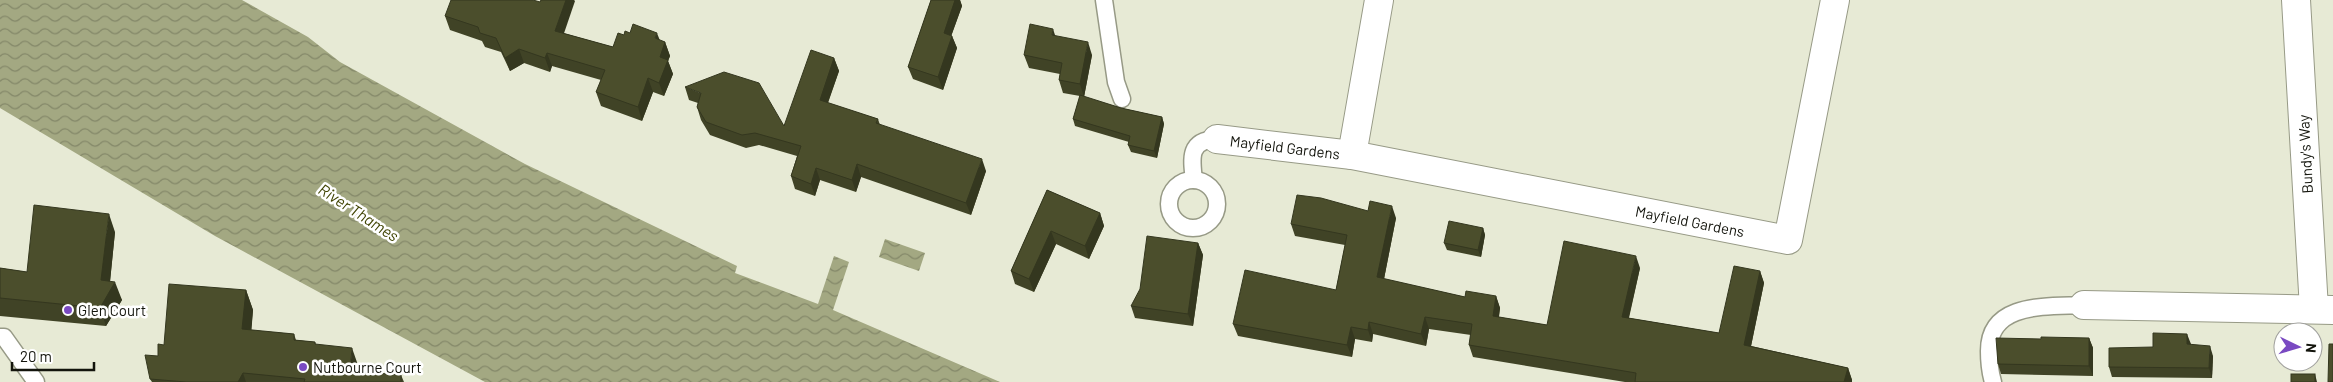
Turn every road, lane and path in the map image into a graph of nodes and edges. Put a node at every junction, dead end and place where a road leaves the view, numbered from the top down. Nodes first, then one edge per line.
1 (1104, 0) edge
2 (1379, 0) edge
3 (1835, 0) edge
4 (2296, 0) edge
5 (1122, 100) dead end
6 (1218, 139) joint
7 (1352, 155) junction
8 (1194, 180) dead end
9 (2084, 305) joint
10 (2323, 309) edge
11 (0, 337) edge
12 (36, 382) edge
13 (1993, 382) edge

1 - 5 lane
2 - 7 street, Mayfield Gardens
3 - 7 street, Mayfield Gardens
4 - 10 street, Bundy's Way
6 - 7 street, Mayfield Gardens
6 - 8 lane
9 - 10 street, Bundy's Way
9 - 13 lane
11 - 12 lane

